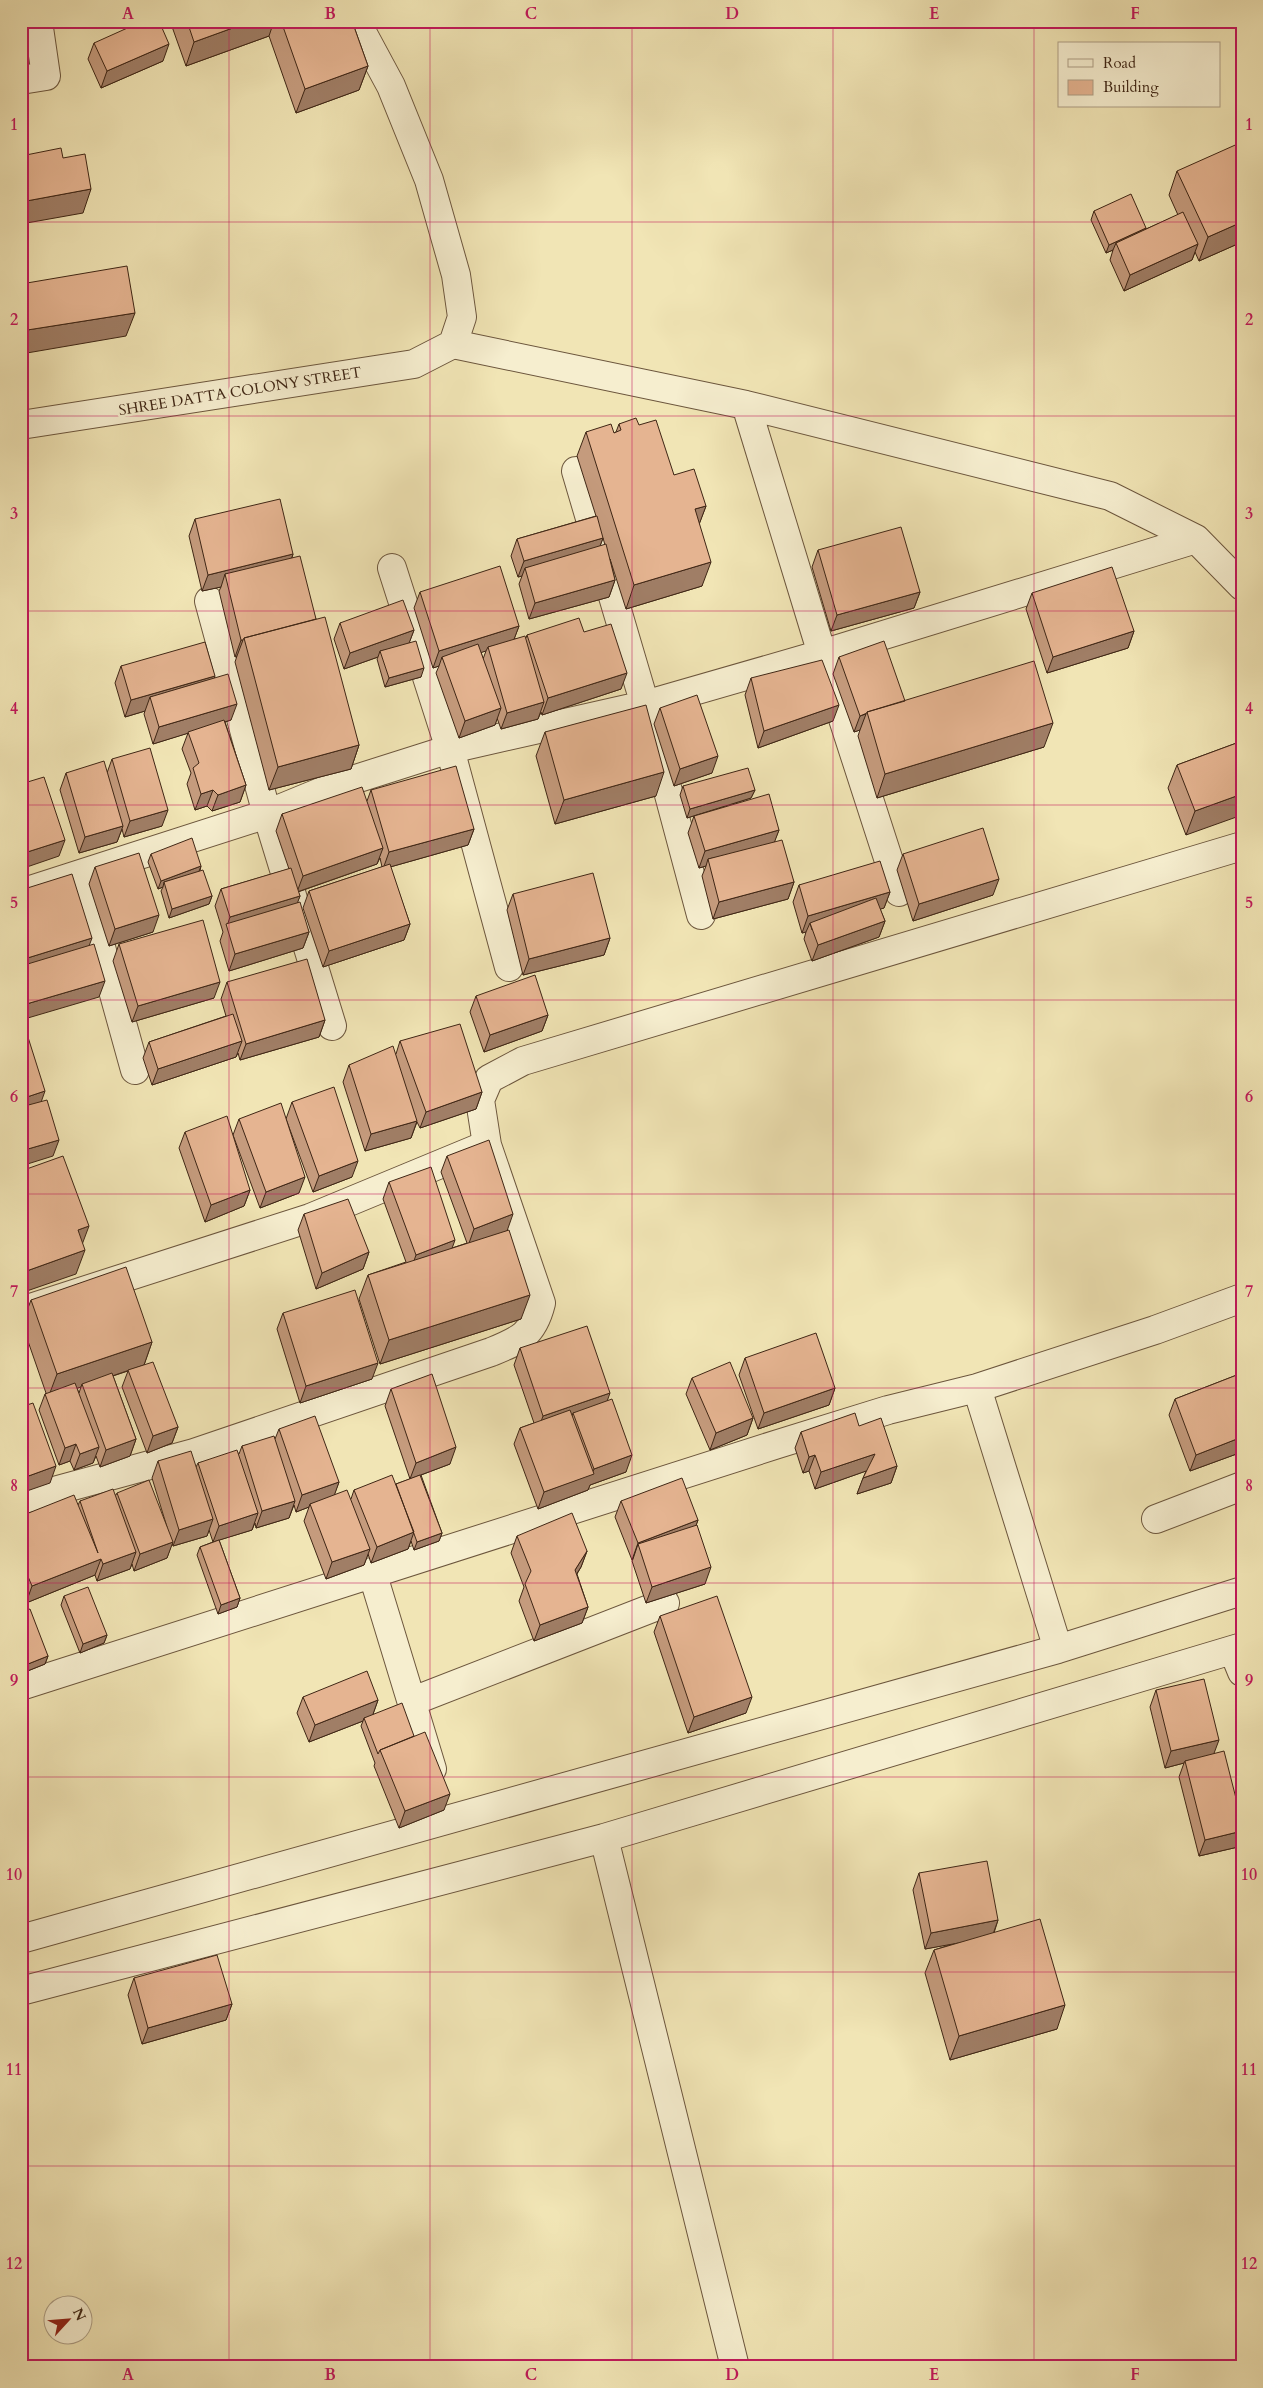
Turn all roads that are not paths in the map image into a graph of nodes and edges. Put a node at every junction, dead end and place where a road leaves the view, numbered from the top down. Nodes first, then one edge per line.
1 (38, 21) edge
2 (356, 21) edge
3 (21, 80) edge
4 (453, 344) junction
5 (746, 405) junction
6 (21, 425) edge
7 (576, 471) dead end
8 (1196, 539) junction
9 (392, 568) dead end
10 (1242, 586) edge
11 (208, 602) dead end
12 (822, 654) junction
13 (645, 705) junction
14 (450, 749) junction
15 (267, 814) junction
16 (1242, 846) edge
17 (81, 875) junction
18 (899, 892) dead end
19 (21, 893) edge
20 (701, 915) dead end
21 (509, 966) dead end
22 (332, 1026) dead end
23 (135, 1070) dead end
24 (487, 1145) junction
25 (1242, 1298) edge
26 (21, 1311) edge
27 (977, 1388) junction
28 (1242, 1486) edge
29 (21, 1500) edge
30 (1156, 1519) dead end
31 (372, 1572) junction
32 (1242, 1592) edge
33 (665, 1603) edge
34 (1058, 1650) junction
35 (1239, 1656) edge
36 (21, 1686) edge
37 (413, 1701) junction
38 (447, 1820) junction
39 (604, 1838) junction
40 (21, 1939) edge
41 (21, 1991) edge
42 (735, 2367) edge

1 - 3 street
2 - 4 street
4 - 5 street
4 - 6 street, SHREE DATTA COLONY STREET
5 - 8 street
5 - 12 street
7 - 13 street
8 - 10 street
8 - 12 street
9 - 14 street
11 - 15 street
12 - 13 street
12 - 18 street
13 - 14 street
13 - 20 street
14 - 15 street
14 - 21 street
15 - 17 street
15 - 22 street
16 - 24 street
17 - 19 street
17 - 23 street
24 - 26 street
24 - 29 street
25 - 27 street
27 - 31 street
27 - 34 street
28 - 30 street
31 - 36 street
31 - 37 street
32 - 34 street
33 - 37 street
34 - 38 street
35 - 39 street
37 - 38 street
38 - 40 street
39 - 41 street
39 - 42 street

